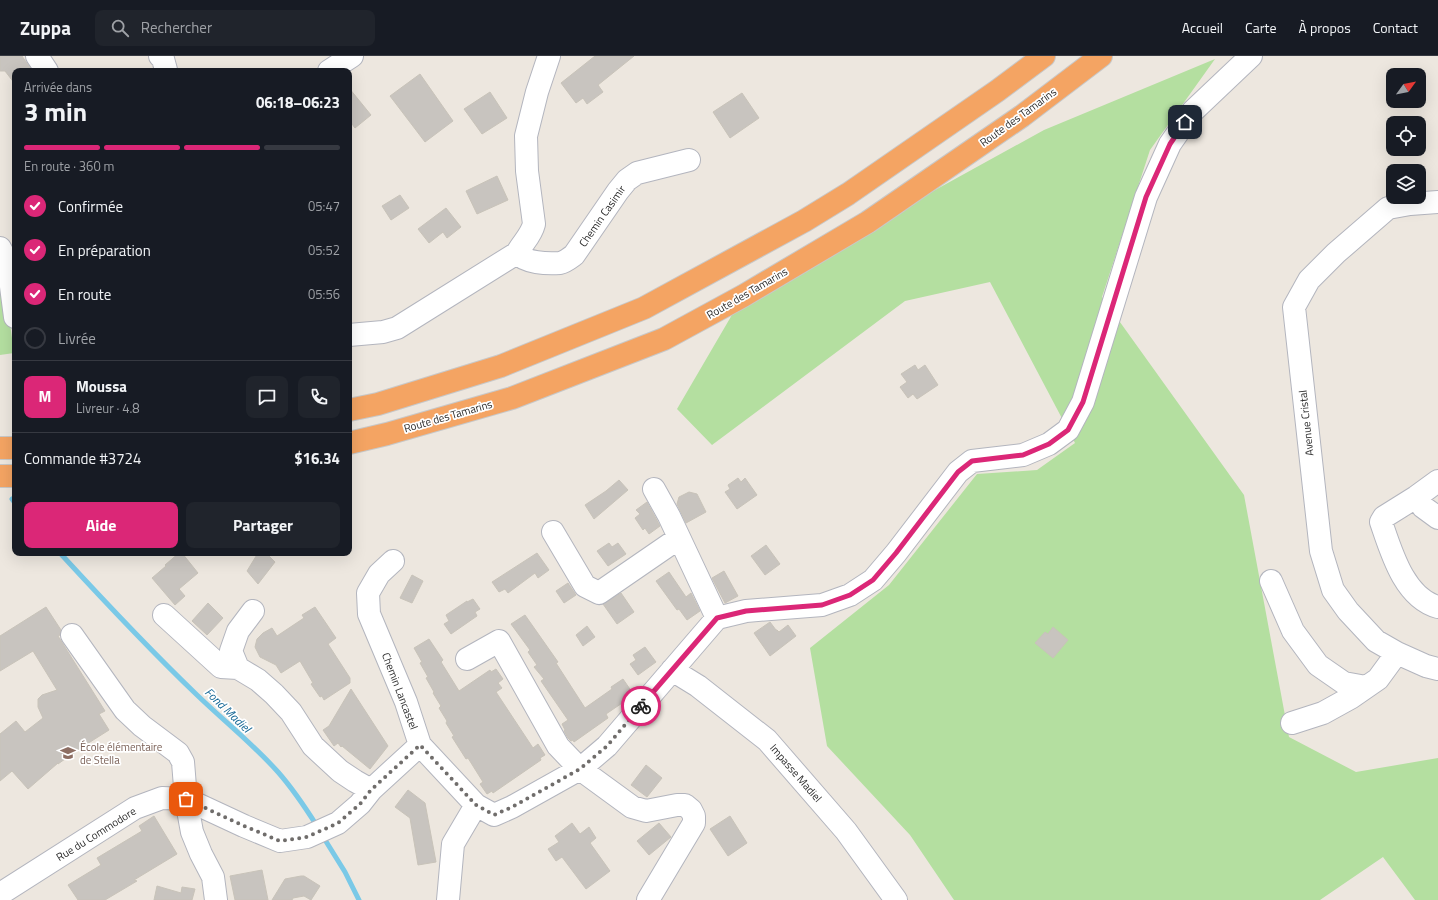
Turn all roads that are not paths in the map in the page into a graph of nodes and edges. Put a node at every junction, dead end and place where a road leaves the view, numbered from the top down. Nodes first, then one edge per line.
1 (38, 56) edge
2 (160, 56) edge
3 (352, 56) edge
4 (550, 56) edge
5 (1044, 56) edge
6 (1101, 56) edge
7 (1251, 56) edge
8 (45, 68) edge
9 (165, 68) edge
10 (334, 68) edge
11 (689, 160) dead end
12 (1438, 202) edge
13 (0, 248) edge
14 (517, 253) junction
15 (12, 294) edge
16 (352, 335) edge
17 (352, 409) edge
18 (352, 442) edge
19 (0, 448) edge
20 (12, 448) edge
21 (0, 476) edge
22 (12, 476) edge
23 (1438, 481) edge
24 (654, 489) dead end
25 (1416, 497) junction
26 (1438, 518) edge
27 (553, 532) dead end
28 (679, 538) junction
29 (393, 561) dead end
30 (1271, 581) dead end
31 (1438, 607) edge
32 (253, 611) dead end
33 (164, 615) dead end
34 (717, 618) junction
35 (72, 635) dead end
36 (1397, 653) junction
37 (467, 659) dead end
38 (238, 668) junction
39 (1438, 669) edge
40 (672, 670) junction
41 (1366, 687) junction
42 (1292, 723) dead end
43 (420, 745) junction
44 (580, 769) junction
45 (371, 790) junction
46 (186, 799) junction
47 (476, 805) junction
48 (0, 894) edge
49 (4, 900) edge
50 (216, 900) edge
51 (448, 900) edge
52 (648, 900) edge
53 (896, 900) edge

1 - 8 street
2 - 9 street
3 - 10 street
4 - 14 street
5 - 17 highway
6 - 18 highway, Route des Tamarins
7 - 34 street
11 - 14 street, Chemin Casimir
12 - 36 street, Avenue Cristal
13 - 15 street
14 - 16 street
19 - 20 highway
21 - 22 highway
23 - 25 street
24 - 28 street
25 - 26 street
25 - 31 street
27 - 28 street
28 - 34 street
29 - 43 street, Chemin Lancastel
30 - 41 street
32 - 38 street
33 - 38 street
34 - 40 street
35 - 46 street
36 - 39 street, Avenue Cristal
36 - 41 street
37 - 44 street
38 - 45 street
40 - 44 street
40 - 53 street, Impasse Madiel
41 - 42 street
43 - 45 street, Rue du Commodore
43 - 47 street, Chemin Lancastel
44 - 47 street, Chemin Lancastel
44 - 52 street
45 - 46 street, Rue du Commodore
46 - 48 street, Rue du Commodore
46 - 50 street
47 - 51 street
48 - 49 street

